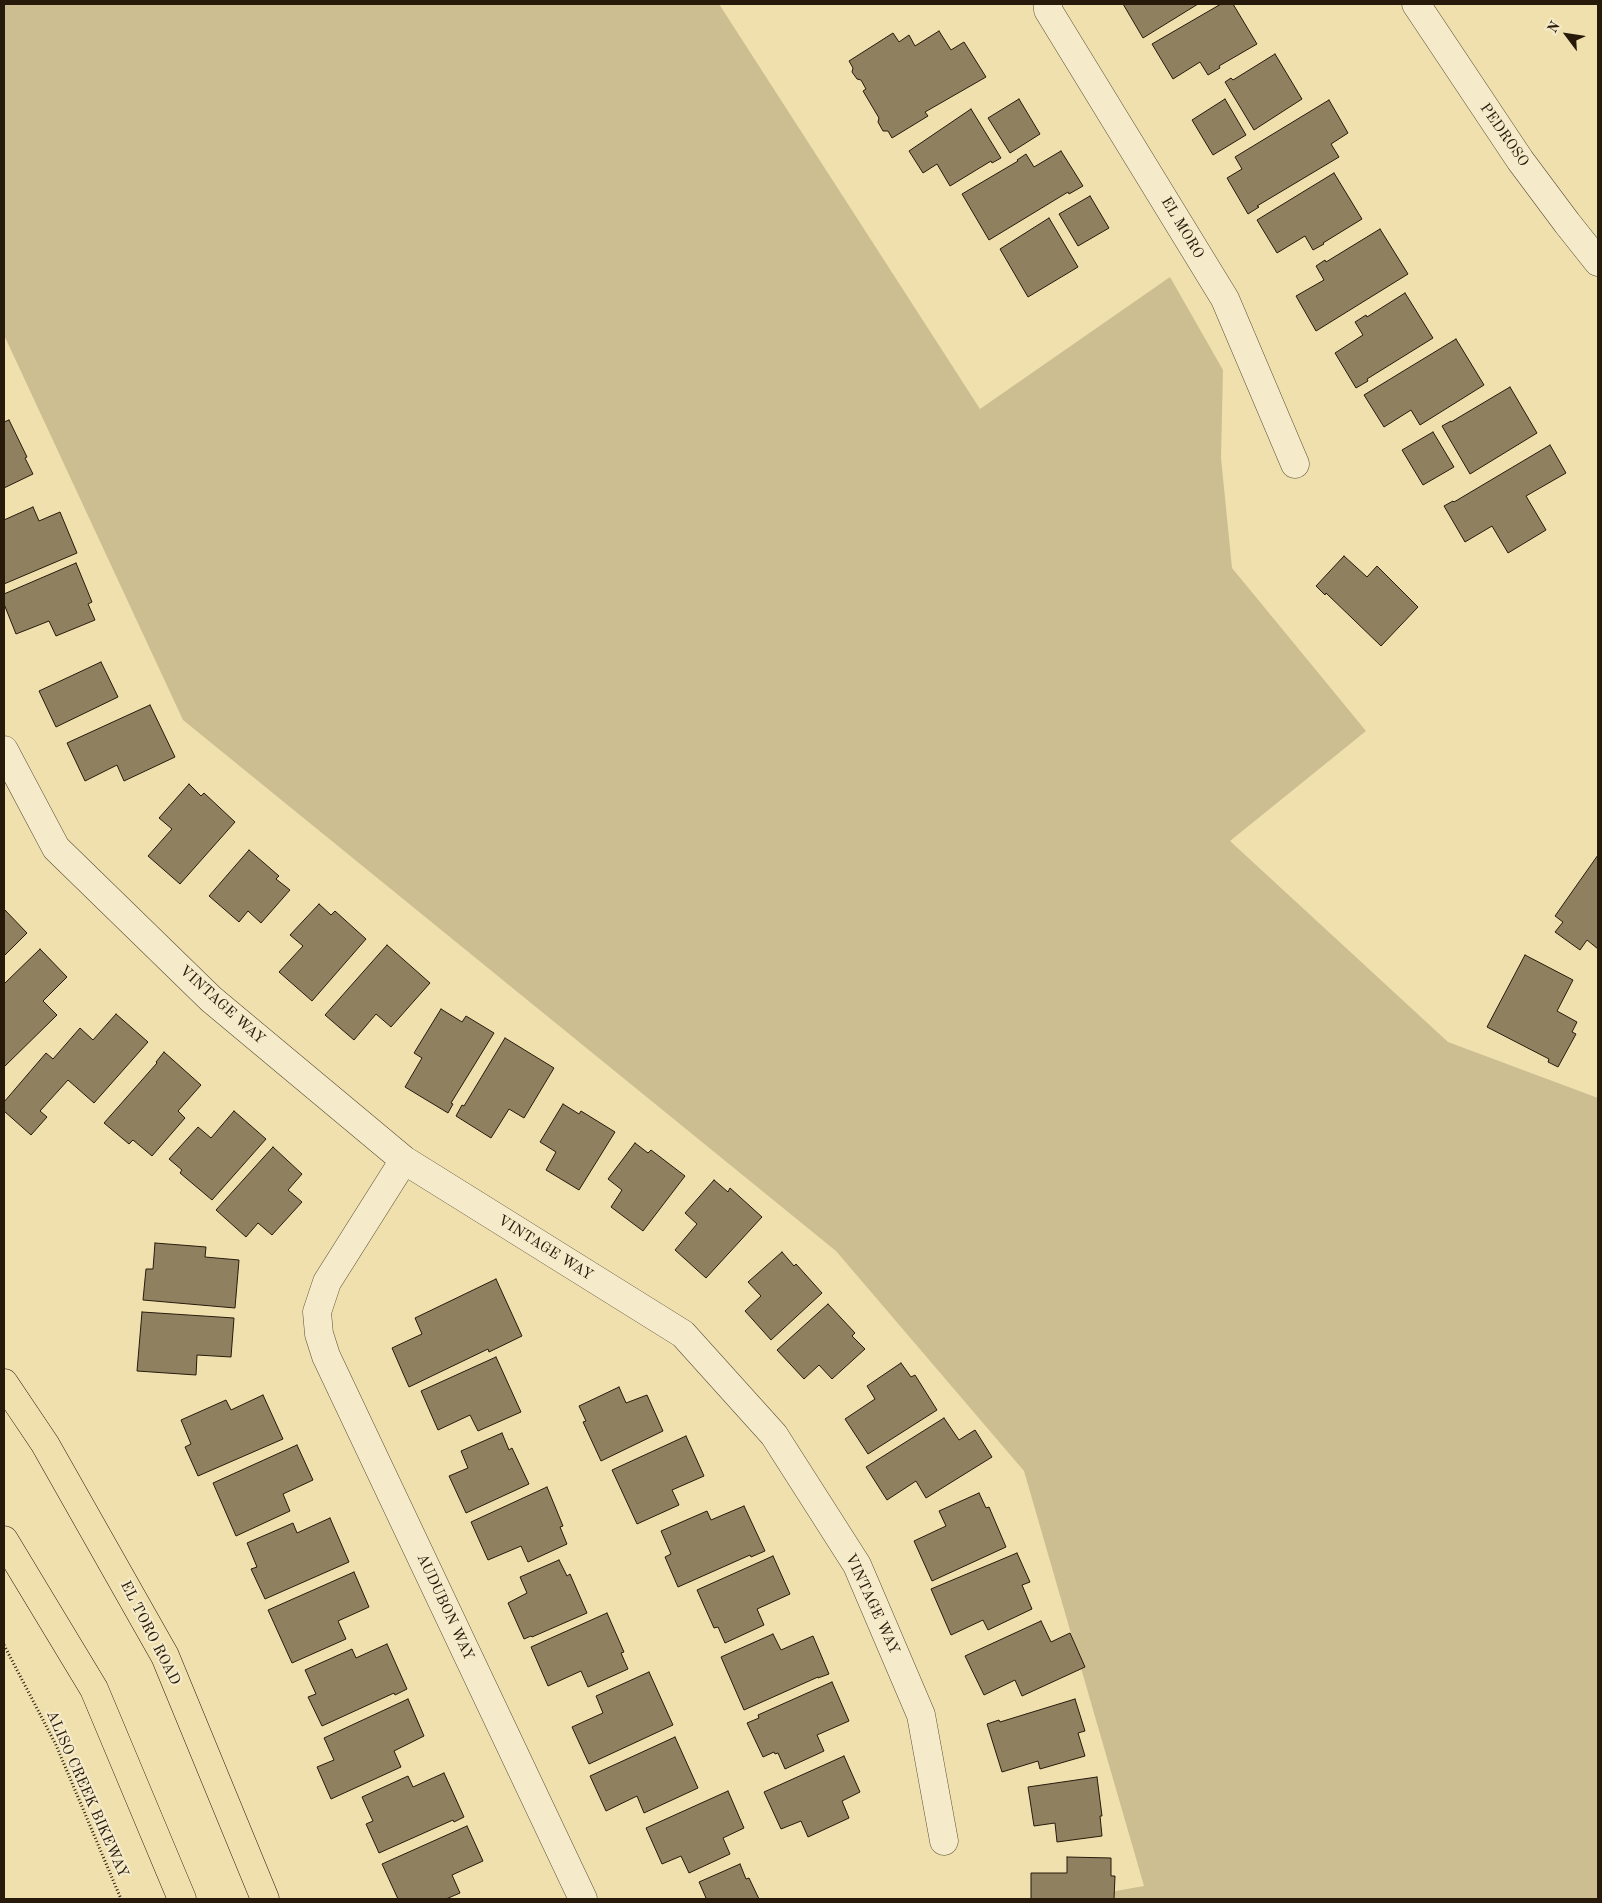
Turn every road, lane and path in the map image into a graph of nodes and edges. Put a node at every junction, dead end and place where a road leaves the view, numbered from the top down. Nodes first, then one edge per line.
1 (1048, 4) edge
2 (1416, 4) edge
3 (1598, 262) edge
4 (1295, 464) dead end
5 (4, 750) edge
6 (404, 1160) junction
7 (4, 1383) edge
8 (4, 1540) edge
9 (4, 1645) edge
10 (944, 1841) dead end
11 (121, 1899) edge
12 (182, 1899) edge
13 (265, 1899) edge
14 (583, 1899) edge

1 - 4 street, EL MORO
2 - 3 street, PEDROSO
5 - 6 street, VINTAGE WAY
6 - 10 street, VINTAGE WAY
6 - 14 street, AUDUBON WAY
7 - 13 main road, EL TORO ROAD
8 - 12 main road
9 - 11 path, ALISO CREEK BIKEWAY

